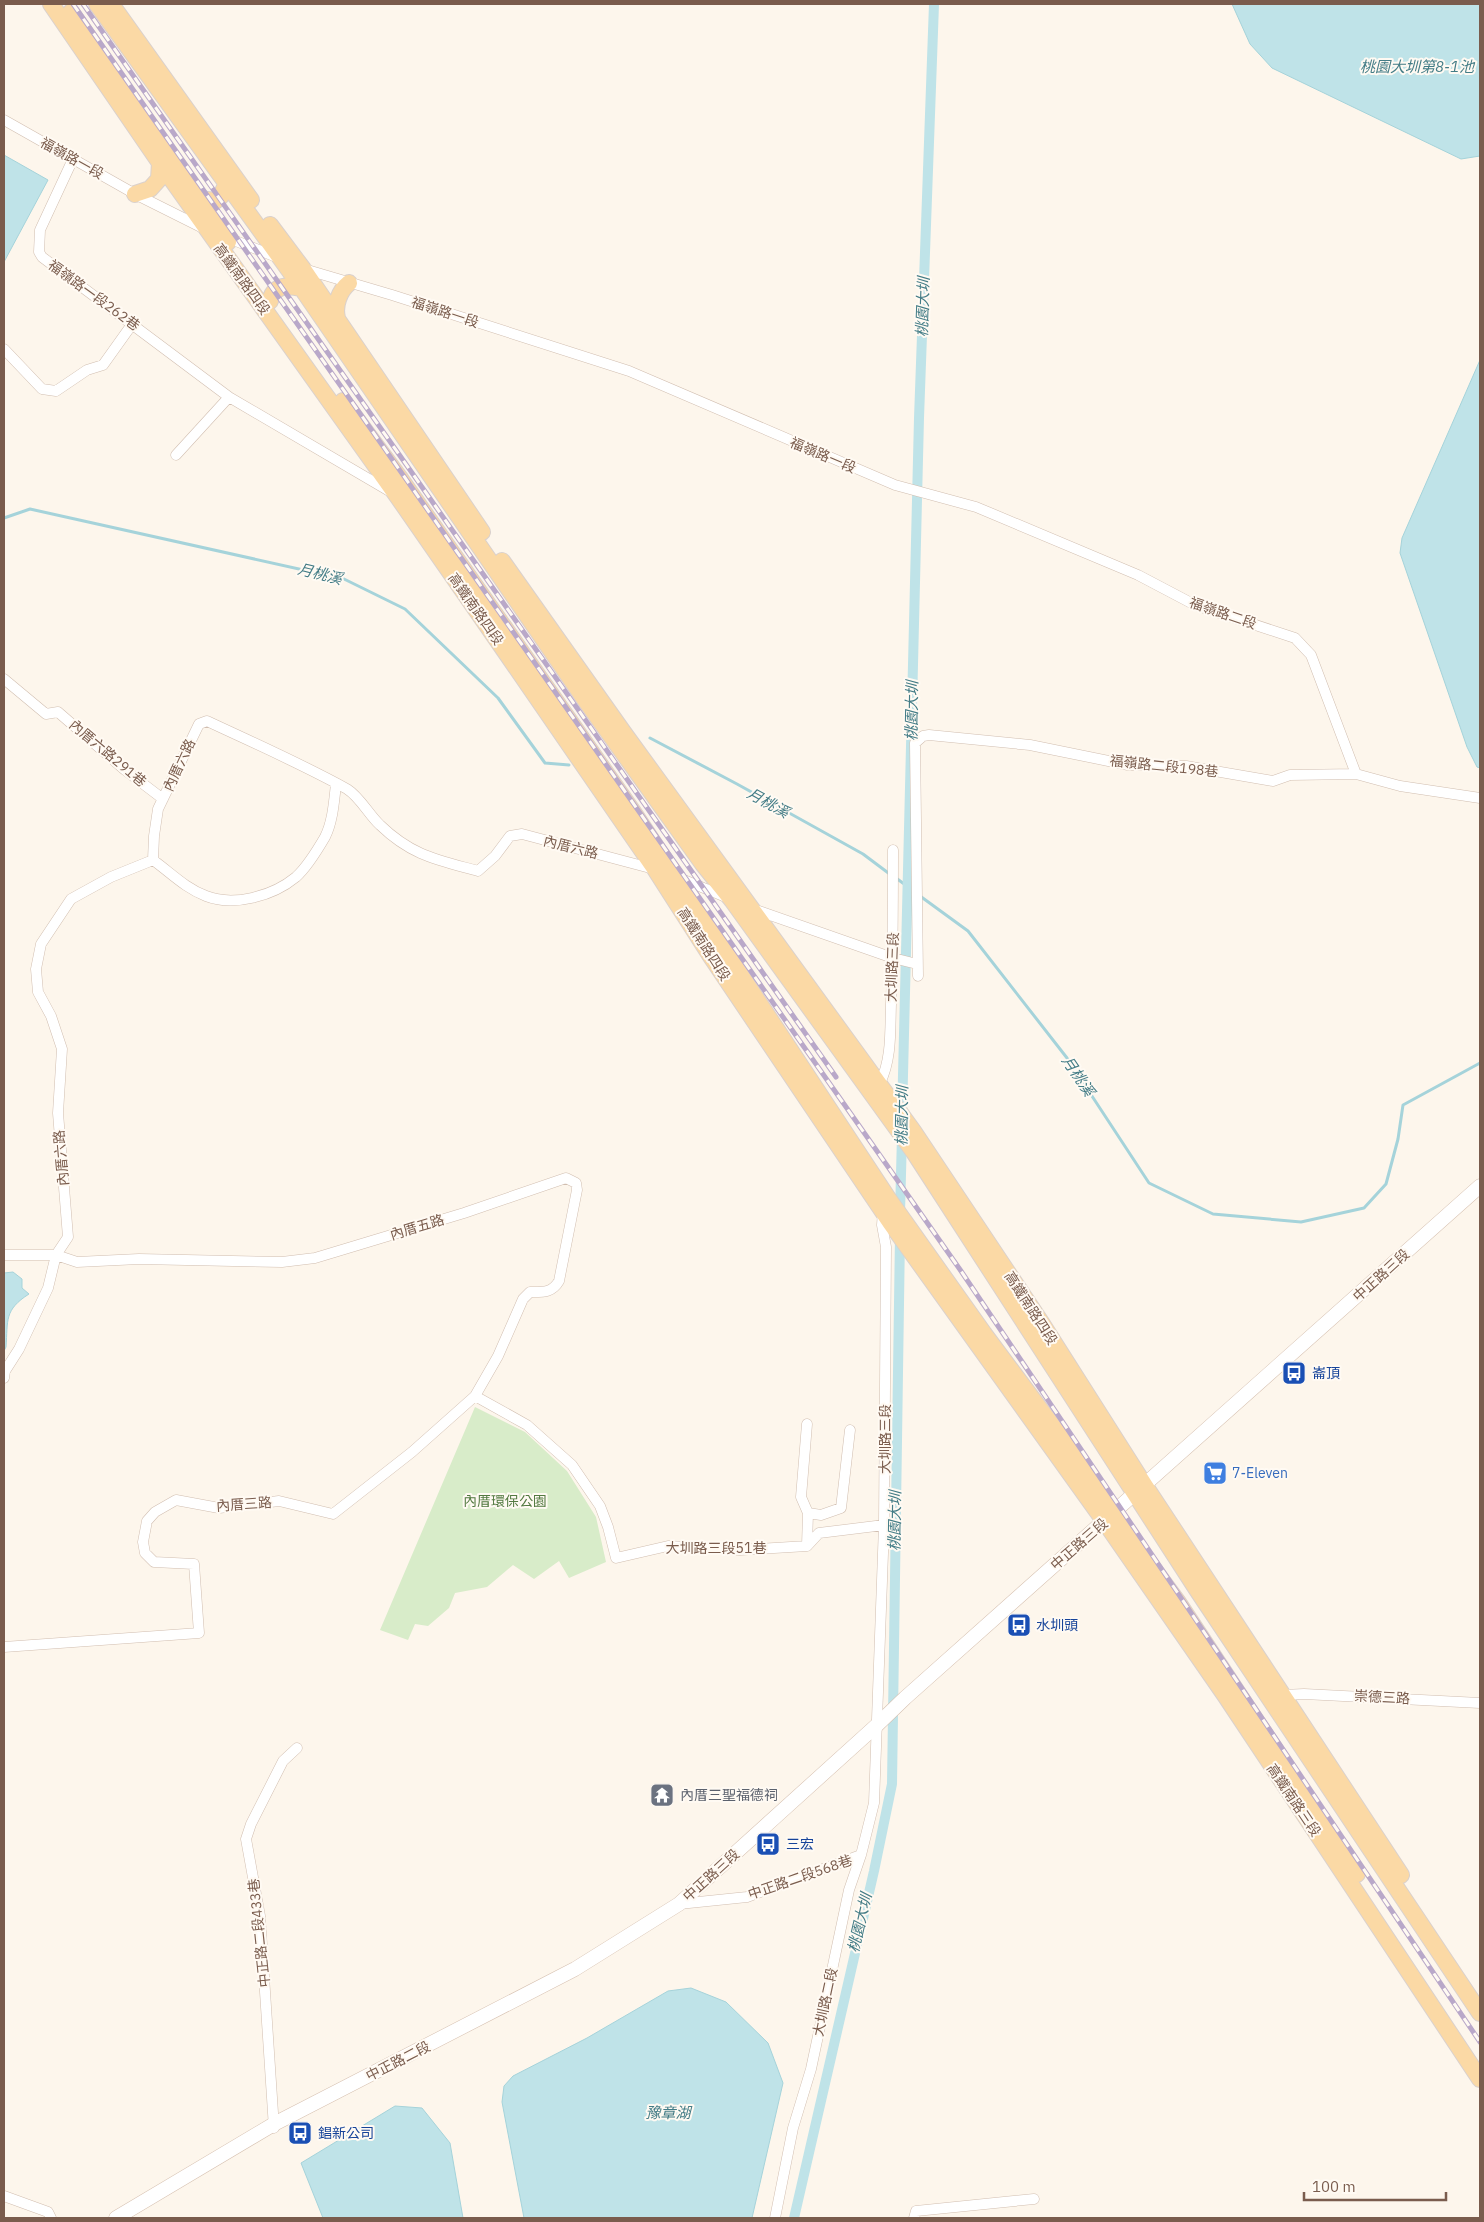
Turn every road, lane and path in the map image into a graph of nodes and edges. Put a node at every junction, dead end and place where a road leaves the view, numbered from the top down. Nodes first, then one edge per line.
1 (51, 4) edge
2 (65, 4) edge
3 (97, 4) edge
4 (101, 4) edge
5 (111, 4) edge
6 (110, 23) junction
7 (4, 120) edge
8 (73, 159) junction
9 (160, 163) junction
10 (226, 185) junction
11 (135, 194) junction
12 (199, 199) junction
13 (207, 230) junction
14 (224, 236) junction
15 (282, 259) junction
16 (303, 269) junction
17 (349, 283) junction
18 (302, 288) junction
19 (270, 301) junction
20 (336, 318) junction
21 (133, 323) junction
22 (4, 349) edge
23 (229, 397) junction
24 (176, 455) dead end
25 (898, 486) joint
26 (398, 497) junction
27 (478, 589) junction
28 (507, 654) junction
29 (4, 679) edge
30 (586, 701) junction
31 (623, 732) junction
32 (915, 744) joint
33 (1356, 774) junction
34 (336, 784) junction
35 (163, 799) junction
36 (1480, 799) edge
37 (893, 850) dead end
38 (153, 860) junction
39 (655, 869) junction
40 (674, 875) junction
41 (732, 900) junction
42 (753, 909) junction
43 (784, 952) junction
44 (710, 955) junction
45 (894, 958) junction
46 (916, 963) junction
47 (918, 976) dead end
48 (753, 993) junction
49 (800, 994) junction
50 (880, 1083) junction
51 (1480, 1186) edge
52 (887, 1212) junction
53 (4, 1255) edge
54 (56, 1256) junction
55 (4, 1378) edge
56 (475, 1396) junction
57 (807, 1424) dead end
58 (850, 1430) dead end
59 (1140, 1490) junction
60 (808, 1513) junction
61 (1109, 1518) junction
62 (884, 1525) junction
63 (807, 1546) junction
64 (4, 1647) edge
65 (1283, 1695) junction
66 (1480, 1703) edge
67 (878, 1725) junction
68 (297, 1748) dead end
69 (861, 1855) junction
70 (1390, 1878) junction
71 (1420, 1903) junction
72 (679, 1904) junction
73 (1480, 1996) edge
74 (1480, 2013) edge
75 (1480, 2062) edge
76 (1480, 2080) edge
77 (274, 2128) junction
78 (4, 2196) edge
79 (1034, 2199) dead end
80 (51, 2218) edge
81 (116, 2218) edge
82 (775, 2218) edge
83 (914, 2218) edge

1 - 9 main road, 高鐵南路四段
2 - 12 main road, 高鐵南路四段
3 - 6 main road
4 - 6 main road
5 - 16 main road
6 - 10 main road
7 - 8 street, 福嶺路一段
8 - 11 street, 福嶺路一段
8 - 21 street, 福嶺路一段262巷
9 - 11 main road
9 - 13 main road, 高鐵南路四段
10 - 12 main road
10 - 15 main road
11 - 13 street, 福嶺路一段
12 - 14 main road, 高鐵南路四段
13 - 14 street, 福嶺路一段
13 - 26 main road, 高鐵南路四段
14 - 15 street, 福嶺路一段
14 - 19 main road, 高鐵南路四段
15 - 16 street, 福嶺路一段
15 - 18 main road
16 - 17 street, 福嶺路一段
16 - 20 main road
17 - 20 main road
17 - 25 street, 福嶺路一段
18 - 19 main road
18 - 30 main road
19 - 27 main road, 高鐵南路四段
20 - 31 main road
21 - 22 street
21 - 23 street, 福嶺路一段262巷
23 - 24 street
23 - 26 street, 福嶺路一段262巷
25 - 33 street, 福嶺路二段
26 - 28 main road, 高鐵南路四段
27 - 28 main road
27 - 40 main road, 高鐵南路四段
28 - 39 main road, 高鐵南路四段
29 - 35 street, 內厝六路291巷
30 - 31 main road
30 - 41 main road
31 - 42 main road
32 - 33 street, 福嶺路二段198巷
32 - 46 street, 大圳路三段
33 - 36 street
34 - 35 street, 內厝六路
34 - 38 street
34 - 39 street, 內厝六路
35 - 38 street, 內厝六路
37 - 45 street, 大圳路三段
38 - 54 street, 內厝六路
39 - 40 street
39 - 44 main road, 高鐵南路四段
40 - 41 street
40 - 48 main road, 高鐵南路四段
41 - 42 street
41 - 49 main road
42 - 43 main road
42 - 45 street
43 - 49 main road
43 - 50 main road
44 - 48 main road
44 - 52 main road, 高鐵南路四段
45 - 46 street
45 - 50 street, 大圳路三段
46 - 47 street, 大圳路三段
48 - 52 main road, 高鐵南路四段
49 - 59 main road, 高鐵南路四段
50 - 59 main road, 高鐵南路四段
51 - 59 main road, 中正路三段
52 - 61 main road
52 - 61 main road
52 - 62 street, 大圳路三段
53 - 54 street, 內厝五路
54 - 55 street, 內厝六路
54 - 56 street, 內厝五路
56 - 63 street, 大圳路三段51巷
56 - 64 street, 內厝三路
57 - 60 street
58 - 60 street
59 - 61 main road, 中正路三段
59 - 65 main road
59 - 70 main road
60 - 63 street
61 - 67 main road, 中正路三段
61 - 75 main road, 高鐵南路三段
61 - 76 main road, 高鐵南路三段
62 - 63 street
62 - 67 street, 大圳路三段
65 - 66 street, 崇德三路
65 - 71 main road
67 - 69 street, 大圳路二段
67 - 72 main road, 中正路三段
68 - 77 street, 中正路二段433巷
69 - 72 street, 中正路二段568巷
69 - 82 street, 大圳路二段
70 - 71 main road
70 - 74 main road
71 - 73 main road
72 - 77 main road, 中正路二段
77 - 81 main road, 中正路二段
78 - 80 street
79 - 83 street

